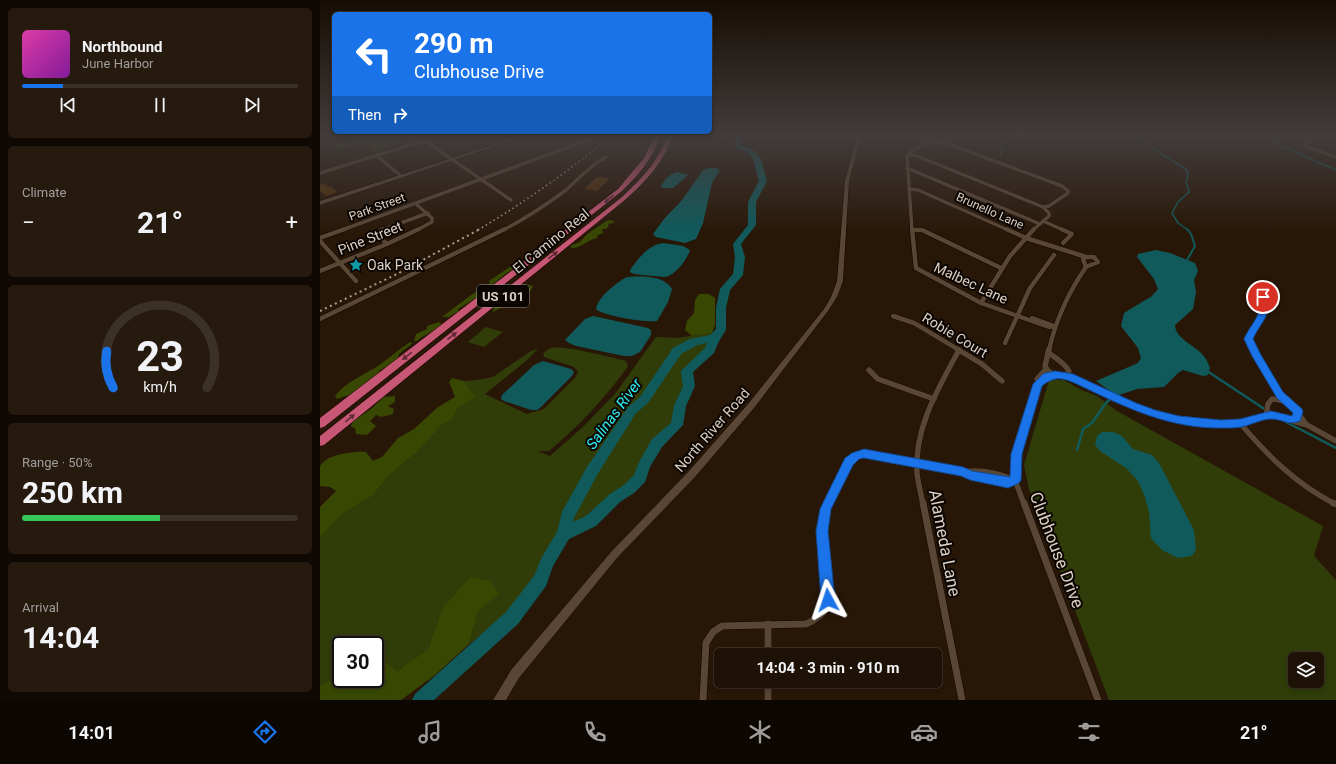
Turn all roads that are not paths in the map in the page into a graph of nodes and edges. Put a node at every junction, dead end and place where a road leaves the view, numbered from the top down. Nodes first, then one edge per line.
1 (907, 168) edge
2 (331, 169) edge
3 (392, 169) edge
4 (423, 169) edge
5 (465, 169) edge
6 (511, 169) edge
7 (590, 169) edge
8 (640, 169) edge
9 (652, 169) edge
10 (850, 169) edge
11 (909, 169) edge
12 (948, 169) edge
13 (1015, 169) edge
14 (320, 172) edge
15 (401, 176) junction
16 (481, 180) junction
17 (909, 189) junction
18 (511, 200) dead end
19 (320, 203) edge
20 (416, 204) junction
21 (1043, 207) junction
22 (428, 213) junction
23 (1041, 223) junction
24 (912, 230) junction
25 (1026, 238) junction
26 (320, 240) edge
27 (1063, 243) dead end
28 (387, 244) junction
29 (1054, 255) dead end
30 (1085, 258) junction
31 (340, 263) junction
32 (1086, 267) junction
33 (1001, 268) junction
34 (320, 271) edge
35 (356, 281) dead end
36 (1259, 288) dead end
37 (981, 302) junction
38 (893, 316) dead end
39 (1017, 316) junction
40 (320, 319) edge
41 (1055, 326) junction
42 (1006, 343) dead end
43 (959, 350) junction
44 (1048, 352) junction
45 (1056, 359) junction
46 (1047, 360) junction
47 (1068, 368) junction
48 (1046, 369) junction
49 (869, 370) dead end
50 (1055, 375) junction
51 (1064, 375) junction
52 (1002, 381) dead end
53 (1086, 383) junction
54 (1038, 384) junction
55 (1274, 385) junction
56 (934, 398) junction
57 (1272, 399) junction
58 (1286, 401) junction
59 (1268, 406) junction
60 (1298, 412) junction
61 (1266, 416) junction
62 (1281, 417) junction
63 (1292, 420) junction
64 (1240, 423) junction
65 (320, 424) edge
66 (1306, 425) junction
67 (1336, 441) edge
68 (320, 442) edge
69 (916, 464) junction
70 (1015, 480) junction
71 (1336, 504) edge
72 (768, 624) junction
73 (768, 648) edge
74 (768, 688) edge
75 (499, 700) edge
76 (703, 700) edge
77 (768, 700) edge
78 (962, 700) edge
79 (1098, 700) edge

1 - 17 street
2 - 14 street
3 - 15 street
4 - 15 main road
5 - 16 street
6 - 16 street, Park Street
7 - 40 street
8 -> 65 highway, El Camino Real / US 101
68 -> 9 highway, El Camino Real / US 101
10 - 75 main road, North River Road
11 - 23 street
12 - 21 street
13 - 21 street
15 - 19 main road
16 - 18 street
16 - 20 street, Park Street
17 - 24 street
17 - 25 street, Brunello Lane
20 - 22 street
20 - 26 street, Park Street
21 - 23 street
22 - 28 street, Pine Street
22 - 28 street
23 - 25 street
23 - 27 street
24 - 33 street
24 - 37 street, Malbec Lane
25 - 30 street, Brunello Lane
25 - 33 street
26 - 31 street
28 - 31 street, Pine Street
29 - 39 street
30 - 32 street
30 - 32 street
31 - 34 street, Pine Street
31 - 35 street
32 - 41 street, Clubhouse Drive
33 - 37 street
36 - 55 street
37 - 39 street, Malbec Lane
38 - 43 street, Robie Court
39 - 41 street, Malbec Lane
39 - 42 street
41 - 44 street, Clubhouse Drive
43 - 52 street, Robie Court
43 - 56 street, Alameda Lane
44 - 45 street
44 - 46 street, Clubhouse Drive
45 - 46 street
45 - 47 street
46 - 48 street, Clubhouse Drive
47 - 51 street
47 - 53 street
48 - 50 street
48 - 54 street, Clubhouse Drive
49 - 56 street
50 - 51 street
50 - 54 street
51 - 53 street
53 - 64 street
54 - 70 street, Clubhouse Drive
55 - 57 street
55 - 58 street
56 - 69 street, Alameda Lane
57 - 58 street
57 - 59 street
58 - 60 street
59 - 61 street
59 - 62 street
60 - 63 street
60 - 66 street
61 - 62 street
61 - 64 street
62 - 63 street
63 - 66 street
64 - 71 street
66 - 67 street
69 - 70 street
69 - 72 street
69 - 78 street, Alameda Lane
70 - 79 street, Clubhouse Drive
72 - 73 street
72 - 76 street
74 - 77 street

